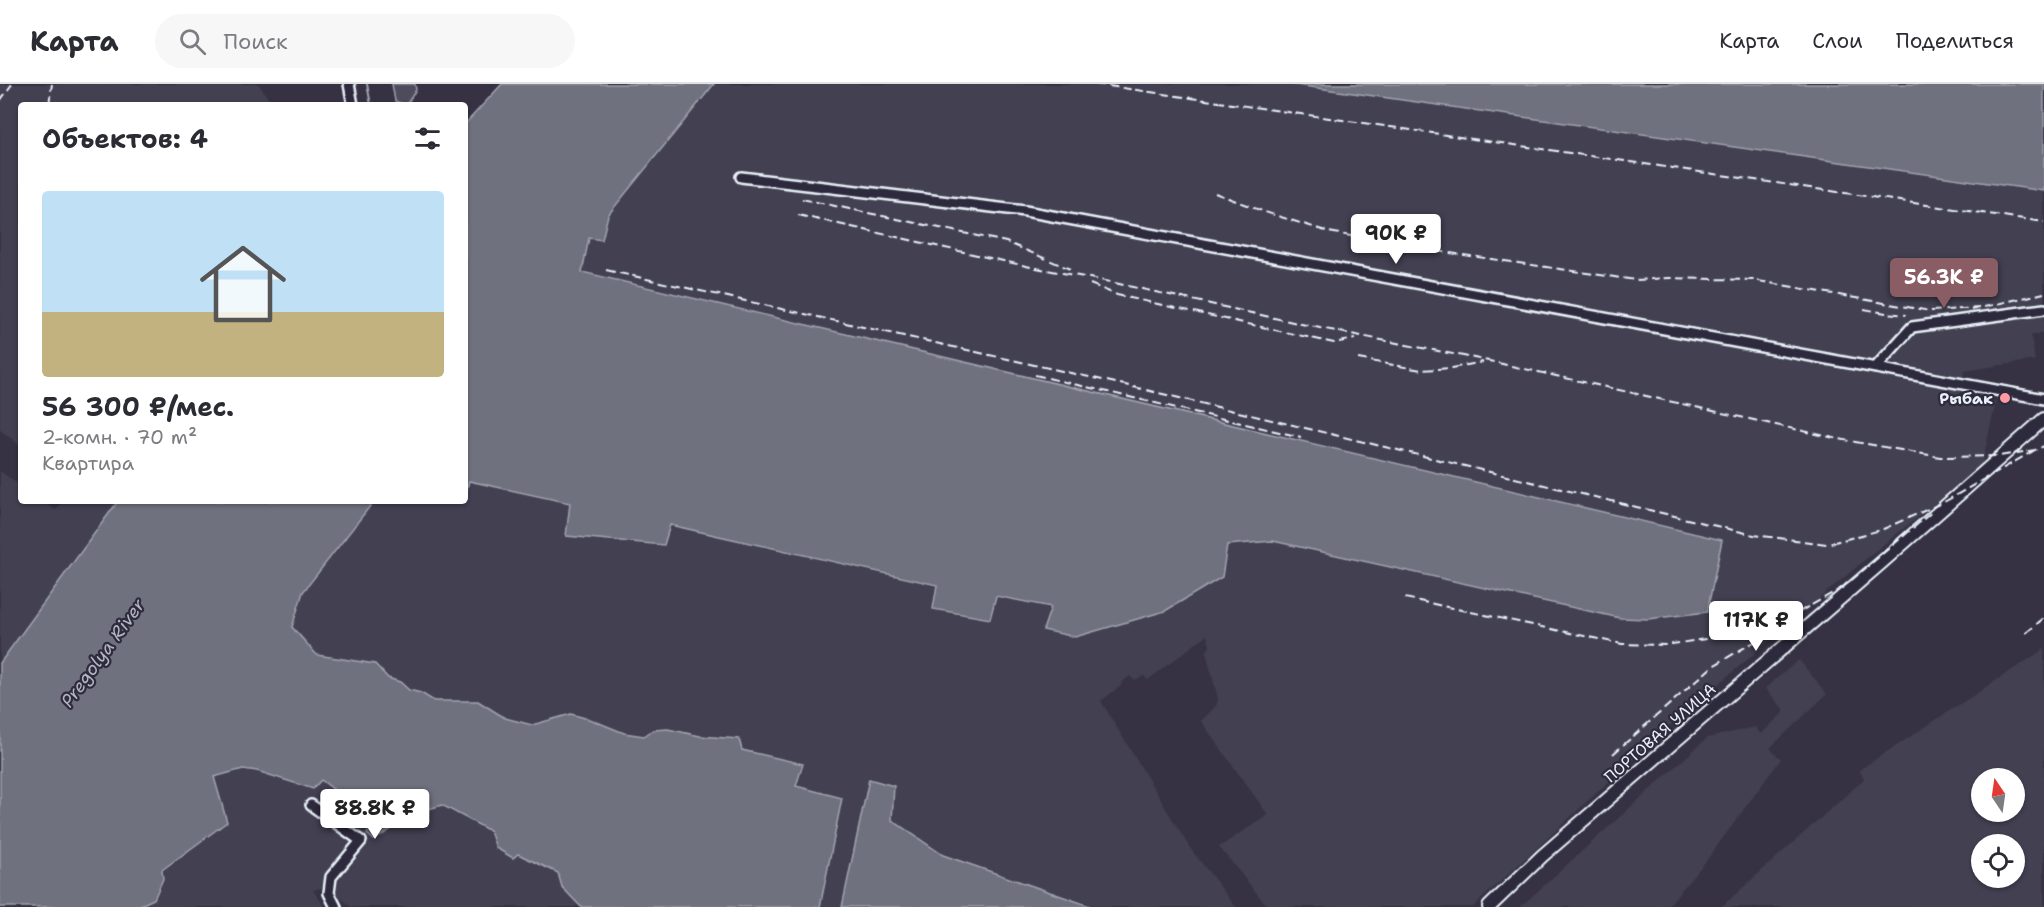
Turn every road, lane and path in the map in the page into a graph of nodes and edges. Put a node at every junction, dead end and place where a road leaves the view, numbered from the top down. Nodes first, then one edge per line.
1 (350, 84) edge
2 (353, 102) edge
3 (741, 177) dead end
4 (2044, 309) edge
5 (1875, 368) junction
6 (2044, 399) edge
7 (2044, 419) edge
8 (311, 806) dead end
9 (336, 907) edge
10 (1489, 907) edge

1 - 2 street
3 - 5 street
4 - 5 street
5 - 6 street
7 - 10 main road, ПОРТОВАЯ УЛИЦА
8 - 9 street

